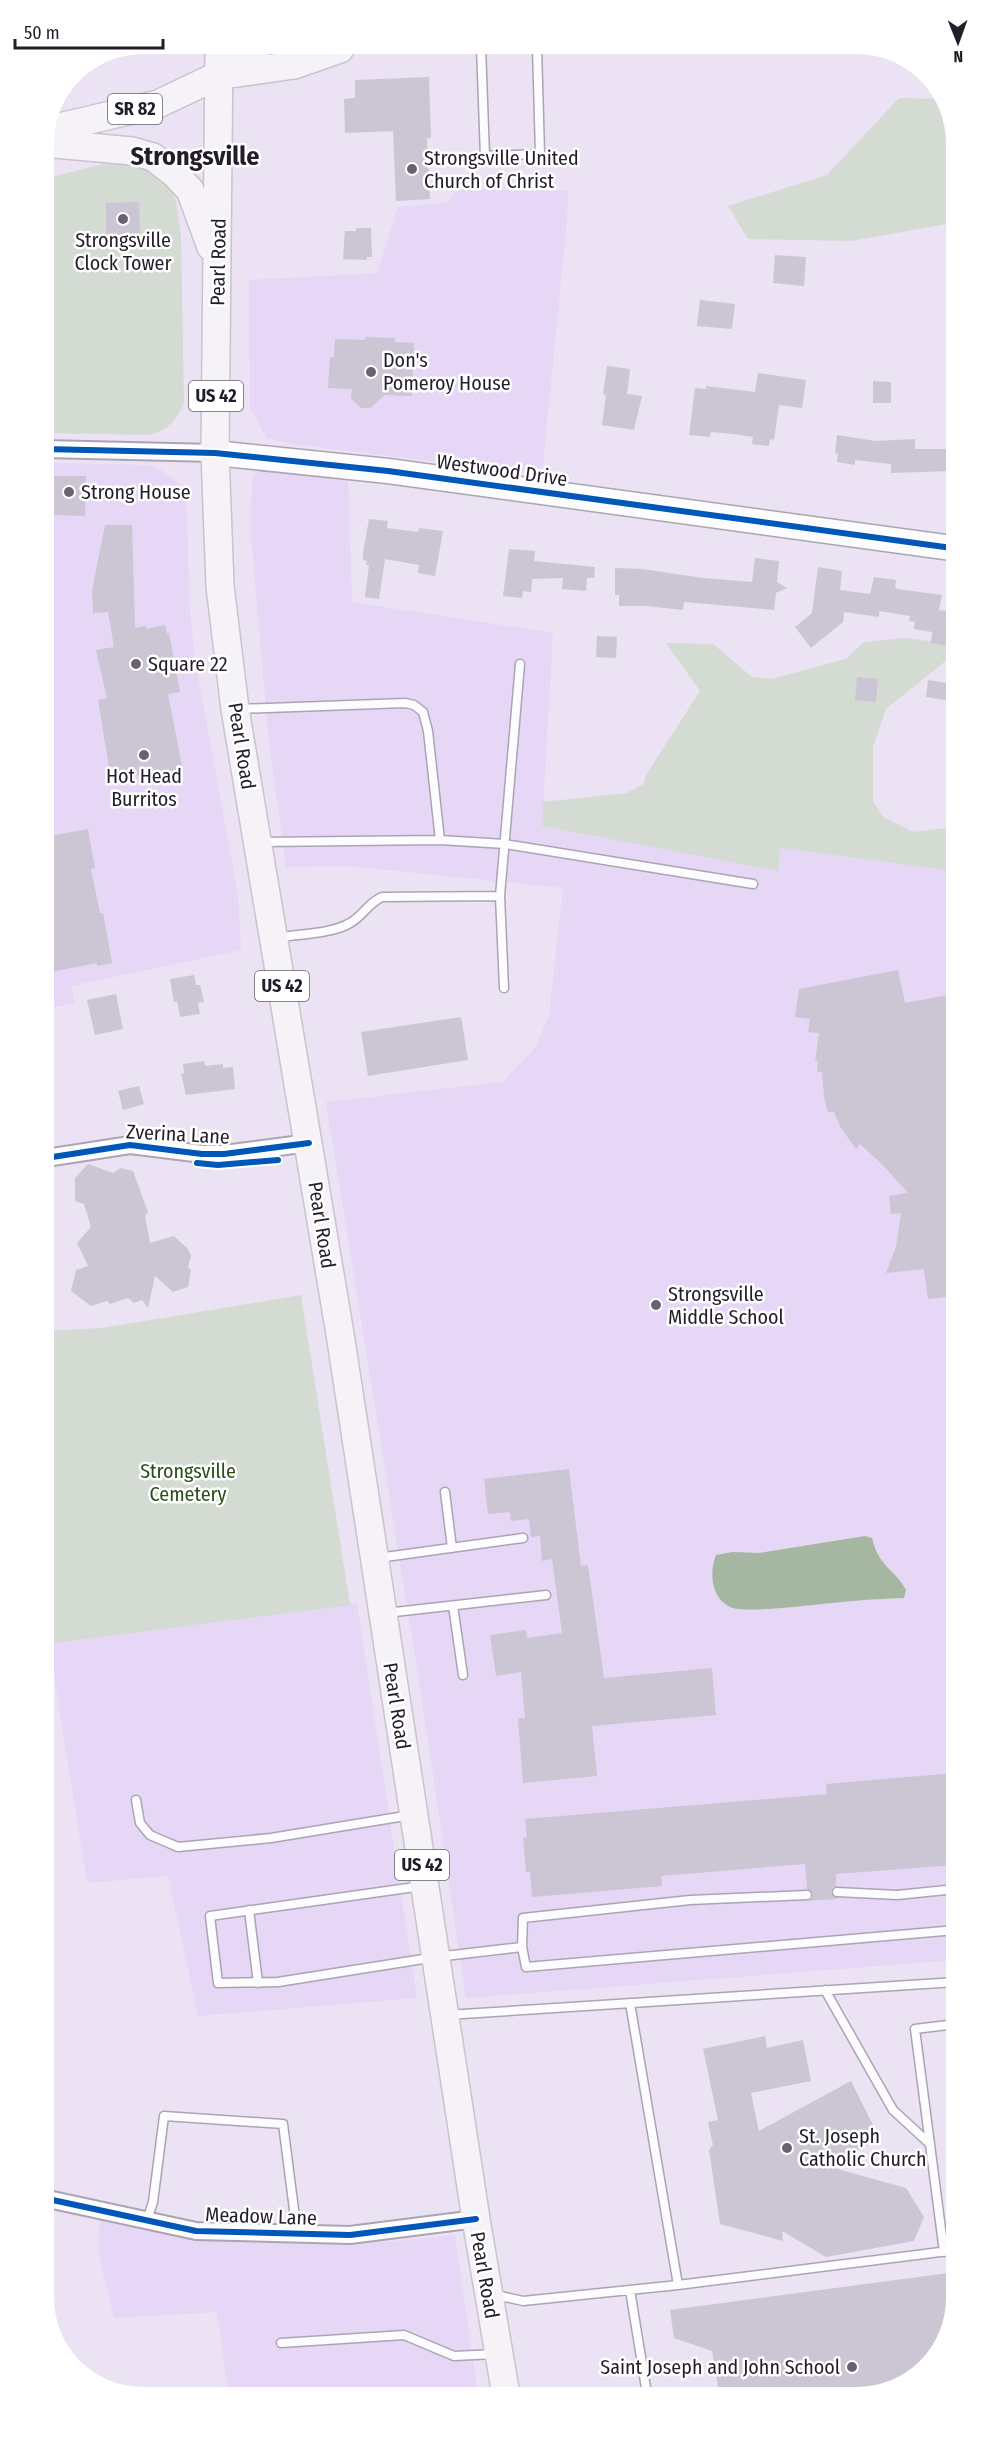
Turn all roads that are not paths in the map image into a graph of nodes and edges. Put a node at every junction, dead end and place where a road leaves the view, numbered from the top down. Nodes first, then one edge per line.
1 (245, 54) edge
2 (325, 54) edge
3 (481, 54) edge
4 (537, 54) edge
5 (219, 63) edge
6 (56, 128) edge
7 (54, 144) edge
8 (218, 266) junction
9 (54, 449) edge
10 (215, 453) junction
11 (946, 547) edge
12 (520, 664) dead end
13 (235, 709) junction
14 (440, 840) junction
15 (257, 843) junction
16 (505, 844) junction
17 (753, 884) dead end
18 (500, 896) junction
19 (282, 937) dead end
20 (504, 988) dead end
21 (309, 1143) junction
22 (54, 1157) edge
23 (445, 1492) dead end
24 (523, 1538) dead end
25 (452, 1548) junction
26 (374, 1558) junction
27 (546, 1595) dead end
28 (453, 1606) junction
29 (382, 1613) junction
30 (463, 1675) dead end
31 (136, 1800) dead end
32 (414, 1815) junction
33 (425, 1886) junction
34 (946, 1890) edge
35 (837, 1892) dead end
36 (807, 1894) dead end
37 (249, 1910) junction
38 (946, 1931) edge
39 (522, 1947) junction
40 (436, 1957) junction
41 (258, 1983) junction
42 (946, 1983) edge
43 (825, 1990) junction
44 (630, 2003) junction
45 (445, 2015) junction
46 (946, 2025) edge
47 (930, 2144) junction
48 (54, 2200) edge
49 (476, 2219) junction
50 (147, 2220) junction
51 (297, 2234) junction
52 (944, 2252) joint
53 (678, 2285) junction
54 (630, 2290) junction
55 (489, 2293) junction
56 (281, 2343) dead end
57 (499, 2354) junction
58 (505, 2387) edge
59 (646, 2387) edge

1 - 5 main road, SR 82
2 - 5 main road, SR 82
3 - 4 lane
5 - 6 main road, SR 82
5 - 8 main road, Pearl Road / US 42
7 - 8 main road
8 - 10 main road, Pearl Road / US 42
9 - 10 street, Westwood Drive
10 - 11 street, Westwood Drive
10 - 13 main road, Pearl Road / US 42
12 - 16 lane
13 - 14 lane
13 - 15 main road, Pearl Road / US 42
14 - 15 lane
14 - 16 lane
15 - 21 main road, Pearl Road / US 42
16 - 17 lane
16 - 18 lane
18 - 19 lane
18 - 20 lane
21 - 22 street, Zverina Lane
21 - 26 main road, Pearl Road / US 42
23 - 25 lane
24 - 25 lane
25 - 26 lane
26 - 29 main road, Pearl Road / US 42
27 - 28 lane
28 - 29 lane
28 - 30 lane
29 - 32 main road, Pearl Road / US 42
31 - 32 lane
32 - 33 main road, Pearl Road / US 42
33 - 37 lane
33 - 40 main road, Pearl Road / US 42
34 - 35 lane
36 - 39 lane
37 - 41 lane
37 - 41 lane
38 - 39 lane
39 - 40 lane
40 - 41 lane
40 - 45 main road, Pearl Road / US 42
42 - 43 lane
43 - 44 lane
43 - 47 lane
44 - 45 lane
44 - 53 lane
45 - 49 main road, Pearl Road / US 42
46 - 47 lane
47 - 52 lane
48 - 50 street, Meadow Lane
49 - 51 street, Meadow Lane
49 - 55 main road, Pearl Road / US 42
50 - 51 street, Meadow Lane
50 - 51 lane
52 - 53 lane
53 - 54 lane
54 - 55 lane
54 - 59 lane
55 - 57 main road, Pearl Road / US 42
56 - 57 lane
57 - 58 main road, Pearl Road / US 42

